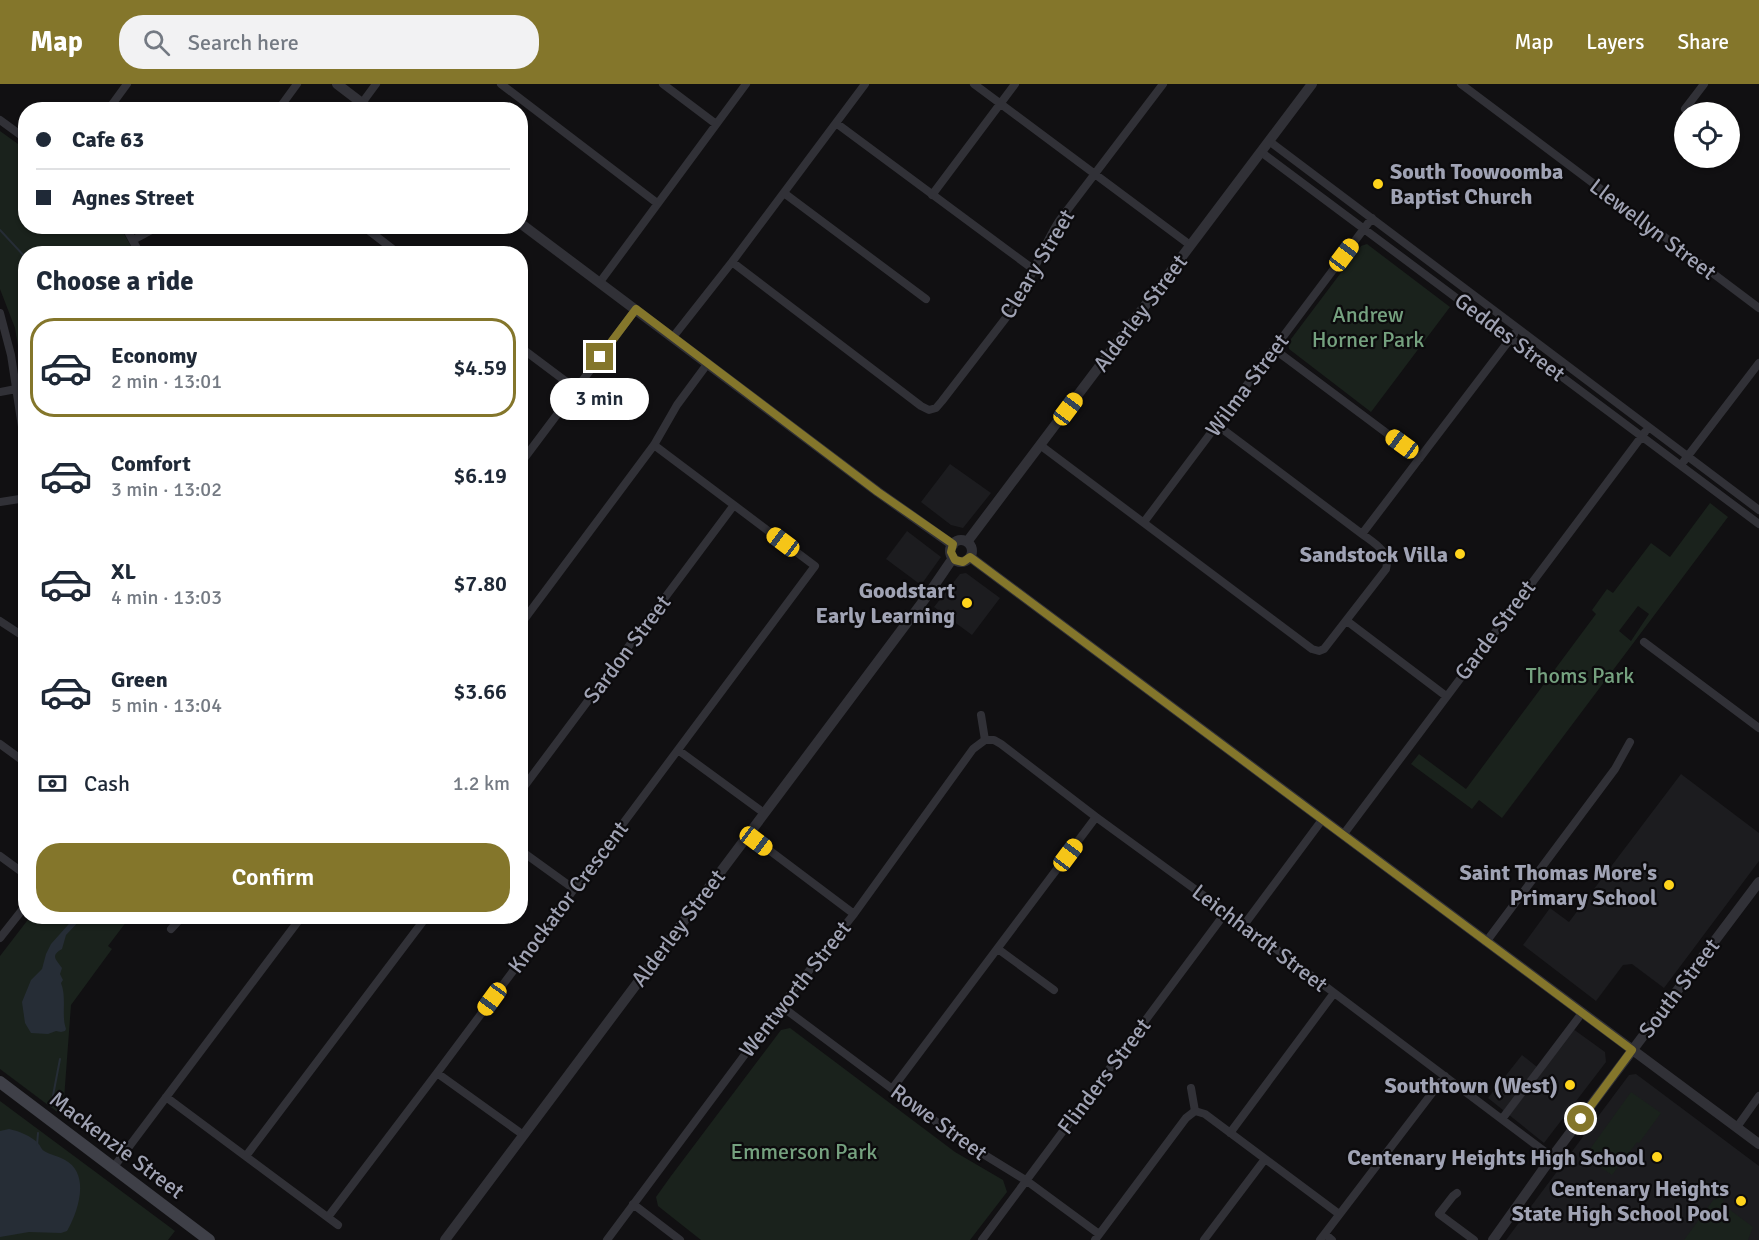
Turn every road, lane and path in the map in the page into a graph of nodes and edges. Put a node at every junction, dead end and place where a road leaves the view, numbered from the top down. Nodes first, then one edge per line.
1 (127, 84) edge
2 (297, 84) edge
3 (337, 84) edge
4 (376, 84) edge
5 (501, 84) edge
6 (663, 84) edge
7 (746, 84) edge
8 (865, 84) edge
9 (974, 84) edge
10 (1015, 84) edge
11 (1163, 84) edge
12 (1312, 84) edge
13 (1461, 84) edge
14 (1704, 84) edge
15 (114, 102) edge
16 (284, 102) edge
17 (361, 102) edge
18 (368, 102) edge
19 (525, 102) edge
20 (1690, 102) edge
21 (1000, 104) junction
22 (528, 105) edge
23 (0, 120) edge
24 (836, 123) junction
25 (716, 124) junction
26 (18, 133) edge
27 (1269, 141) junction
28 (1261, 152) junction
29 (1095, 174) junction
30 (784, 193) junction
31 (932, 195) junction
32 (657, 203) junction
33 (1372, 218) junction
34 (528, 229) edge
35 (1364, 229) junction
36 (130, 234) edge
37 (144, 234) edge
38 (373, 234) edge
39 (133, 240) junction
40 (1190, 245) junction
41 (136, 246) edge
42 (389, 246) edge
43 (732, 262) junction
44 (1033, 270) junction
45 (600, 282) junction
46 (926, 299) dead end
47 (1759, 308) edge
48 (636, 309) junction
49 (0, 313) edge
50 (1518, 328) junction
51 (673, 337) junction
52 (1511, 338) junction
53 (1274, 349) junction
54 (528, 353) edge
55 (708, 363) junction
56 (1759, 363) edge
57 (16, 389) junction
58 (576, 389) junction
59 (0, 392) edge
60 (18, 402) edge
61 (1217, 426) junction
62 (1648, 427) junction
63 (1642, 436) junction
64 (654, 445) junction
65 (1040, 445) junction
66 (528, 453) edge
67 (1688, 456) junction
68 (1420, 458) junction
69 (1681, 465) junction
70 (18, 499) edge
71 (0, 502) edge
72 (734, 505) junction
73 (1759, 510) edge
74 (1144, 522) junction
75 (1759, 524) edge
76 (1362, 534) junction
77 (968, 542) junction
78 (953, 544) junction
79 (970, 557) junction
80 (953, 558) junction
81 (825, 563) dead end
82 (815, 566) junction
83 (528, 614) edge
84 (0, 621) edge
85 (1347, 621) junction
86 (18, 633) edge
87 (1644, 642) dead end
88 (1446, 696) junction
89 (981, 715) dead end
90 (1759, 728) edge
91 (985, 740) junction
92 (1630, 742) dead end
93 (0, 744) edge
94 (678, 750) junction
95 (18, 757) edge
96 (528, 781) edge
97 (764, 813) junction
98 (1096, 817) junction
99 (1322, 820) junction
100 (749, 835) junction
101 (1343, 835) junction
102 (0, 856) edge
103 (528, 856) edge
104 (18, 869) edge
105 (1759, 882) edge
106 (574, 889) junction
107 (1226, 912) junction
108 (854, 914) junction
109 (18, 915) edge
110 (176, 924) edge
111 (296, 924) edge
112 (421, 924) edge
113 (1244, 925) junction
114 (171, 929) dead end
115 (0, 938) edge
116 (1486, 942) junction
117 (998, 949) junction
118 (1054, 990) dead end
119 (1334, 993) junction
120 (781, 1006) junction
121 (1582, 1013) junction
122 (1632, 1050) junction
123 (437, 1073) junction
124 (1445, 1076) junction
125 (0, 1082) edge
126 (1191, 1088) dead end
127 (892, 1089) junction
128 (1759, 1096) edge
129 (166, 1097) junction
130 (1195, 1111) junction
131 (1502, 1119) junction
132 (1737, 1127) junction
133 (1230, 1133) junction
134 (522, 1134) junction
135 (1759, 1144) edge
136 (246, 1156) junction
137 (1552, 1157) junction
138 (1265, 1159) junction
139 (113, 1168) junction
140 (1027, 1181) junction
141 (1457, 1193) dead end
142 (633, 1204) junction
143 (1339, 1214) junction
144 (328, 1217) junction
145 (338, 1225) dead end
146 (1097, 1237) edge
147 (1326, 1238) edge
148 (209, 1240) edge
149 (445, 1240) edge
150 (607, 1240) edge
151 (680, 1240) edge
152 (982, 1240) edge
153 (1204, 1240) edge
154 (1474, 1240) edge
155 (1493, 1240) edge

1 - 15 street
2 - 16 street
3 - 17 street
4 - 18 street
5 - 19 street
6 - 25 street
7 - 25 street
8 - 24 street
9 - 21 street
10 - 21 street
11 - 29 street, Cleary Street
12 - 27 street, Alderley Street
13 - 47 street, Llewellyn Street
14 - 20 street
21 - 29 street
21 - 31 street
22 - 32 street
23 - 26 street
24 - 30 street
24 - 31 street
25 - 32 street
27 - 28 street, Alderley Street
27 - 33 street, Geddes Street
28 - 35 street, Geddes Street
28 - 40 street, Alderley Street
29 - 40 street
29 - 44 street, Cleary Street
30 - 43 street
30 - 46 street
31 - 44 street
32 - 45 street
33 - 35 street, Wilma Street
33 - 50 street, Geddes Street
34 - 45 street
35 - 52 street, Geddes Street
35 - 53 street, Wilma Street
36 - 39 street
37 - 39 street
38 - 42 street
39 - 41 street
40 - 65 street, Alderley Street
43 - 44 street, Cleary Street
43 - 51 street
45 - 48 street
48 - 51 street
48 - 58 street
49 - 57 street
50 - 52 street
50 - 62 street, Geddes Street
51 - 55 street
52 - 63 street, Geddes Street
52 - 68 street
53 - 61 street, Wilma Street
53 - 68 street
54 - 58 street
55 - 64 street
55 - 78 street
56 - 67 street
57 - 59 street
57 - 60 street
58 - 66 street
61 - 74 street, Wilma Street
61 - 76 street
62 - 63 street, Garde Street
62 - 67 street, Geddes Street
63 - 69 street, Geddes Street
63 - 88 street, Garde Street
64 - 72 street
64 - 83 street
65 - 74 street
65 - 77 street, Alderley Street
67 - 69 street
67 - 73 street, Geddes Street
68 - 76 street
69 - 75 street, Geddes Street
70 - 71 street
72 - 82 street
72 - 96 street, Sardon Street
74 - 85 street
76 - 85 street
77 - 78 street
77 - 79 street
78 - 80 street
79 - 80 street
79 - 99 street
80 - 97 street, Alderley Street
81 - 82 street
82 - 94 street, Knockator Crescent
84 - 86 street
85 - 88 street
87 - 90 street
88 - 101 street, Garde Street
89 - 91 street
91 - 98 street, Leichhardt Street
91 - 108 street, Wentworth Street
92 - 116 street
93 - 95 street
94 - 97 street
94 - 106 street, Knockator Crescent
97 - 100 street, Alderley Street
98 - 107 street, Leichhardt Street
98 - 117 street
99 - 101 street
99 - 113 street
100 - 108 street
100 - 134 street, Alderley Street
101 - 116 street
102 - 104 street
103 - 106 street
105 - 122 street, South Street
106 - 123 street, Knockator Crescent
107 - 113 street, Leichhardt Street
107 - 140 street, Flinders Street
108 - 120 street, Wentworth Street
109 - 115 street
110 - 114 street
111 - 129 street
112 - 136 street
113 - 119 street, Leichhardt Street
116 - 121 street
117 - 118 street
117 - 127 street
119 - 124 street, Leichhardt Street
119 - 133 street
120 - 127 street, Rowe Street
120 - 142 street, Wentworth Street
121 - 122 street
121 - 131 street
122 - 132 street
122 - 137 street, South Street
123 - 134 street
123 - 144 street, Knockator Crescent
124 - 131 street, Leichhardt Street
124 - 143 street
125 - 139 main road, Mackenzie Street
126 - 130 street
127 - 140 street, Rowe Street
128 - 132 street
129 - 136 street
129 - 139 street
130 - 133 street
130 - 146 street
131 - 137 street, Leichhardt Street
132 - 135 street
133 - 138 street
134 - 149 street, Alderley Street
136 - 144 street
137 - 155 street, South Street
138 - 143 street
138 - 153 street
139 - 148 main road, Mackenzie Street
140 - 146 street, Rowe Street
140 - 152 street, Flinders Street
141 - 154 street
142 - 150 street, Wentworth Street
142 - 151 street
143 - 147 street
144 - 145 street

